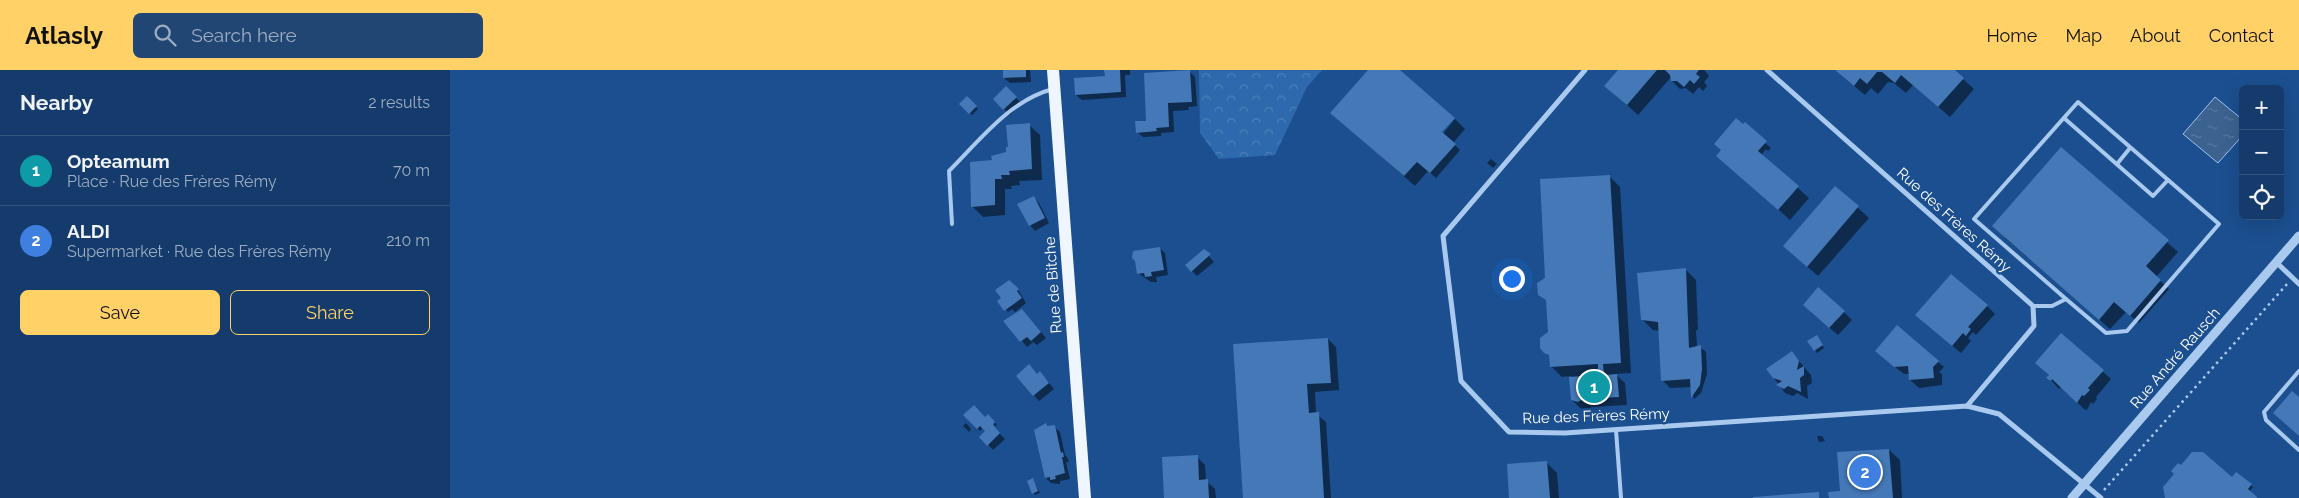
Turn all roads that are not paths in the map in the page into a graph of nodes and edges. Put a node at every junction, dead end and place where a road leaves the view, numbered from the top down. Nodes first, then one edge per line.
1 (1053, 70) edge
2 (1585, 70) edge
3 (1767, 70) edge
4 (1055, 89) junction
5 (2064, 118) junction
6 (2130, 148) junction
7 (2117, 164) junction
8 (2168, 180) junction
9 (952, 224) dead end
10 (2299, 236) edge
11 (2276, 262) junction
12 (2299, 284) edge
13 (2066, 299) junction
14 (2033, 306) junction
15 (2299, 371) edge
16 (1968, 406) junction
17 (1616, 430) junction
18 (2299, 450) edge
19 (2085, 484) junction
20 (2100, 497) edge
21 (1085, 498) edge
22 (1621, 498) edge
23 (2072, 498) edge

1 - 4 main road, Rue de Bitche
2 - 17 street, Rue des Frères Rémy
3 - 14 street, Rue des Frères Rémy
4 - 9 lane
4 - 21 main road, Rue de Bitche
5 - 6 lane
5 - 7 lane
5 - 13 lane
6 - 7 lane
6 - 8 lane
7 - 8 lane
8 - 13 lane
10 - 11 street, Rue André Rausch
11 - 12 street
11 - 19 street, Rue André Rausch
13 - 14 lane
14 - 16 street
15 - 18 lane
16 - 17 street, Rue des Frères Rémy
16 - 19 street, Rue des Frères Rémy
17 - 22 lane
19 - 20 street, Rue des Frères Rémy
19 - 23 street, Rue André Rausch

